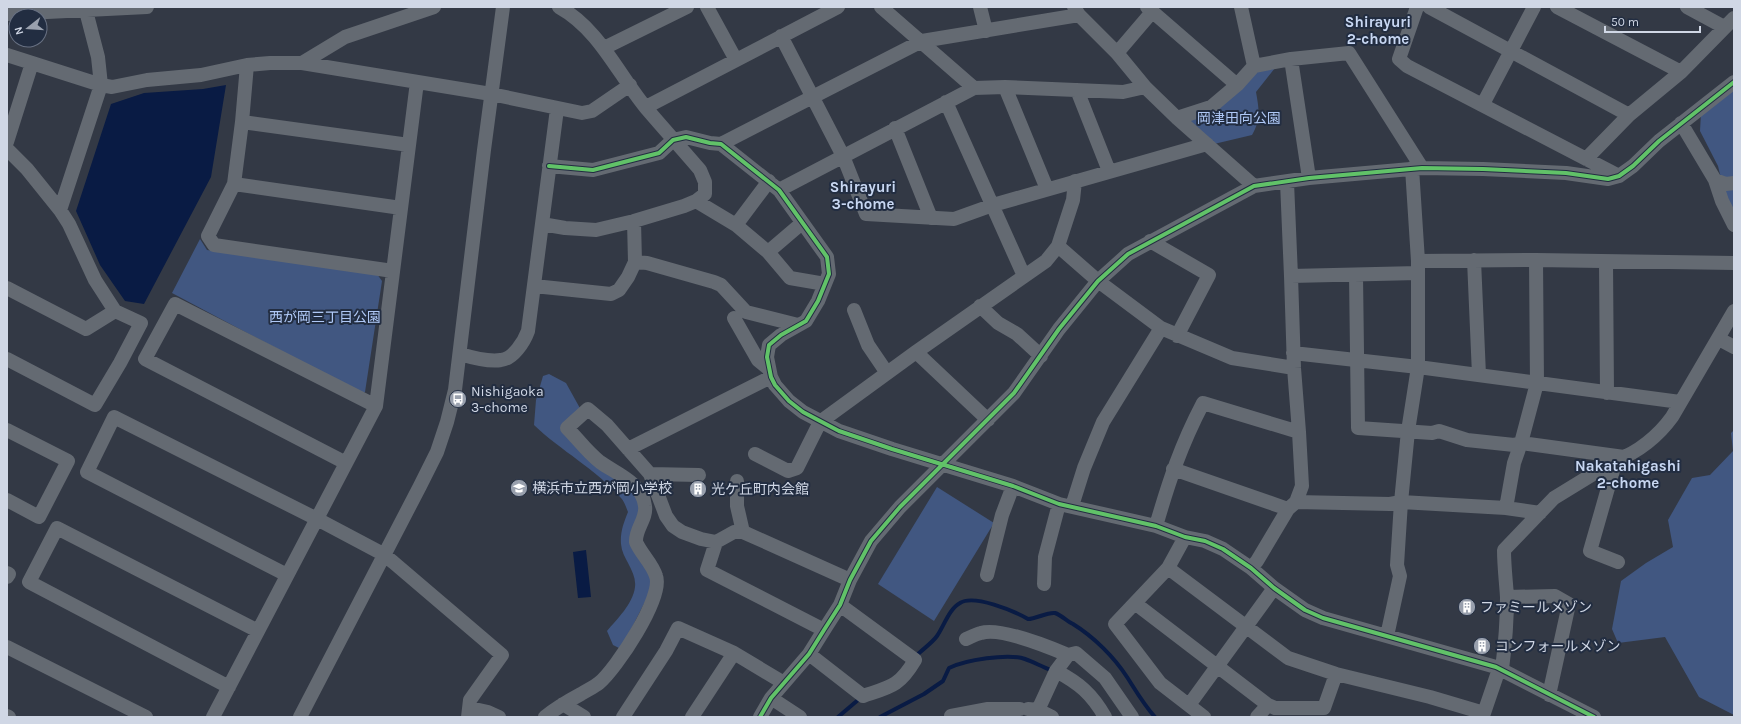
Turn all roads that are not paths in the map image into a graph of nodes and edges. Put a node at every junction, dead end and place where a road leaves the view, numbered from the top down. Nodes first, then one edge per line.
1 (147, 7) edge
2 (434, 7) edge
3 (503, 7) edge
4 (559, 7) edge
5 (687, 7) edge
6 (707, 7) edge
7 (838, 7) edge
8 (881, 7) edge
9 (980, 7) edge
10 (1241, 7) edge
11 (1417, 7) edge
12 (1429, 7) edge
13 (1534, 7) edge
14 (1557, 7) edge
15 (1687, 7) edge
16 (413, 10) edge
17 (1150, 10) edge
18 (86, 11) junction
19 (1076, 11) edge
20 (7, 14) edge
21 (1729, 22) edge
22 (986, 31) junction
23 (781, 36) junction
24 (922, 42) junction
25 (604, 48) junction
26 (1511, 51) junction
27 (1117, 53) junction
28 (7, 55) edge
29 (736, 60) junction
30 (1291, 60) junction
31 (32, 63) junction
32 (302, 63) junction
33 (1254, 66) junction
34 (241, 67) junction
35 (1681, 72) junction
36 (418, 82) junction
37 (1734, 82) edge
38 (101, 85) junction
39 (630, 85) junction
40 (1237, 85) junction
41 (1005, 87) junction
42 (1145, 87) junction
43 (974, 88) junction
44 (1077, 90) junction
45 (491, 94) junction
46 (812, 97) junction
47 (946, 102) junction
48 (1483, 104) junction
49 (646, 107) junction
50 (557, 108) junction
51 (1629, 115) junction
52 (1177, 118) junction
53 (242, 122) junction
54 (1681, 123) junction
55 (895, 128) junction
56 (674, 140) junction
57 (7, 142) edge
58 (721, 144) junction
59 (1207, 144) junction
60 (409, 145) junction
61 (7, 149) edge
62 (843, 156) junction
63 (1586, 159) junction
64 (549, 166) junction
65 (1417, 168) junction
66 (1110, 171) junction
67 (1619, 176) junction
68 (1309, 178) junction
69 (1715, 180) junction
70 (1075, 181) junction
71 (1287, 182) junction
72 (1734, 183) edge
73 (234, 184) junction
74 (774, 186) junction
75 (1254, 186) junction
76 (1046, 189) junction
77 (696, 201) junction
78 (993, 205) junction
79 (401, 208) junction
80 (60, 210) junction
81 (931, 218) junction
82 (634, 221) junction
83 (802, 223) junction
84 (542, 224) junction
85 (736, 225) junction
86 (1734, 225) edge
87 (1150, 241) junction
88 (1058, 246) junction
89 (768, 252) junction
90 (1474, 260) junction
91 (1536, 260) junction
92 (634, 262) junction
93 (1606, 262) junction
94 (1734, 263) edge
95 (1418, 267) junction
96 (393, 271) junction
97 (1356, 275) junction
98 (1024, 276) junction
99 (1291, 276) junction
100 (1098, 281) junction
101 (825, 284) junction
102 (534, 286) junction
103 (7, 288) edge
104 (980, 306) junction
105 (854, 310) dead end
106 (115, 311) junction
107 (1734, 311) edge
108 (734, 318) dead end
109 (798, 325) junction
110 (1161, 328) junction
111 (1177, 336) junction
112 (1719, 339) junction
113 (1734, 347) edge
114 (916, 352) junction
115 (1293, 353) junction
116 (460, 354) junction
117 (1041, 356) junction
118 (7, 359) edge
119 (1357, 360) junction
120 (1418, 367) junction
121 (1294, 368) junction
122 (770, 373) junction
123 (887, 373) junction
124 (1479, 376) junction
125 (1538, 383) junction
126 (1608, 393) junction
127 (1680, 402) junction
128 (376, 406) junction
129 (988, 420) junction
130 (820, 422) junction
131 (7, 430) edge
132 (1408, 431) junction
133 (1299, 432) junction
134 (1521, 443) junction
135 (628, 449) junction
136 (755, 454) dead end
137 (1620, 458) junction
138 (346, 463) junction
139 (941, 466) junction
140 (1173, 469) junction
141 (650, 474) junction
142 (699, 475) dead end
143 (737, 481) dead end
144 (1012, 486) junction
145 (7, 500) edge
146 (1401, 502) junction
147 (1065, 505) junction
148 (1292, 506) junction
149 (1506, 508) junction
150 (1540, 513) junction
151 (317, 518) junction
152 (1156, 526) junction
153 (743, 532) junction
154 (1184, 537) junction
155 (716, 542) junction
156 (383, 554) junction
157 (1618, 562) dead end
158 (1168, 568) junction
159 (1251, 568) junction
160 (7, 573) edge
161 (287, 575) junction
162 (987, 575) dead end
163 (7, 577) edge
164 (850, 580) junction
165 (1044, 584) dead end
166 (1274, 588) junction
167 (1507, 597) junction
168 (1136, 604) junction
169 (840, 605) junction
170 (1246, 627) junction
171 (824, 630) junction
172 (258, 631) junction
173 (1387, 636) junction
174 (966, 640) dead end
175 (7, 647) edge
176 (734, 653) junction
177 (809, 654) junction
178 (1068, 655) junction
179 (1217, 666) junction
180 (1500, 669) junction
181 (1056, 670) junction
182 (1336, 674) junction
183 (784, 683) junction
184 (229, 687) junction
185 (1550, 695) junction
186 (771, 698) junction
187 (563, 704) junction
188 (1189, 705) junction
189 (1268, 705) junction
190 (1038, 710) junction
191 (469, 713) edge
192 (1019, 713) edge
193 (1490, 715) edge
194 (950, 716) edge
195 (146, 717) edge
196 (213, 717) edge
197 (300, 717) edge
198 (500, 717) edge
199 (545, 717) edge
200 (584, 717) edge
201 (623, 717) edge
202 (692, 717) edge
203 (760, 717) edge
204 (800, 717) edge
205 (1052, 717) edge
206 (1105, 717) edge
207 (1132, 717) edge
208 (1204, 717) edge
209 (1257, 717) edge
210 (1594, 717) edge

1 - 18 street
2 - 16 street
3 - 45 street
4 - 25 street
5 - 25 street
6 - 29 street
7 - 23 street
8 - 24 street
9 - 22 street
10 - 33 street
11 - 48 street
12 - 26 street
13 - 26 street
14 - 35 street
15 - 21 street
16 - 32 street
17 - 27 street
17 - 40 street
18 - 20 street
18 - 38 street
19 - 22 street
19 - 27 street
21 - 35 street
22 - 24 street
23 - 29 street
23 - 46 street
24 - 43 street
24 - 46 street
25 - 39 street
26 - 48 street
26 - 51 street
27 - 42 street
28 - 31 street
29 - 49 street
30 - 33 street
30 - 65 street
30 - 68 street
31 - 38 street
31 - 57 street
32 - 34 street
32 - 36 street
33 - 40 street
34 - 38 street
34 - 53 street
35 - 51 street
36 - 45 street
36 - 60 street
37 - 54 street
38 - 80 street
39 - 49 street
39 - 50 street
40 - 52 street
41 - 43 street
41 - 44 street
41 - 76 street
42 - 44 street
42 - 52 street
43 - 47 street
44 - 66 street
45 - 50 street
45 - 116 street
46 - 58 street
46 - 62 street
47 - 55 street
47 - 78 street
48 - 63 street
49 - 56 street
50 - 64 street
51 - 63 street
52 - 59 street
53 - 60 street
53 - 73 street
54 - 67 street
54 - 69 street
55 - 62 street
55 - 81 street
56 - 58 street
56 - 64 street
56 - 77 street
58 - 74 street
59 - 66 street
59 - 75 street
60 - 79 street
61 - 80 street
62 - 74 street
62 - 81 street
63 - 67 street
64 - 84 street
65 - 67 street
65 - 68 street
65 - 95 street
66 - 70 street
68 - 71 street
69 - 72 street
69 - 86 street
70 - 76 street
70 - 88 street
71 - 75 street
71 - 99 street
73 - 79 street
73 - 96 street
74 - 83 street
74 - 85 street
75 - 87 street
76 - 78 street
77 - 82 street
77 - 85 street
78 - 81 street
78 - 98 street
79 - 96 street
80 - 106 street
82 - 84 street
82 - 92 street
83 - 89 street
83 - 101 street
84 - 102 street
85 - 89 street
87 - 100 street
87 - 111 street
88 - 98 street
88 - 100 street
89 - 101 street
90 - 91 street
90 - 95 street
90 - 124 street
91 - 93 street
91 - 125 street
92 - 102 street
92 - 109 street
93 - 94 street
93 - 126 street
95 - 97 street
95 - 120 street
96 - 128 street
97 - 99 street
97 - 119 street
98 - 104 street
99 - 115 street
100 - 110 street
100 - 117 street
101 - 109 street
102 - 116 street
103 - 106 street
104 - 114 street
104 - 117 street
105 - 123 street
106 - 118 street
107 - 112 street
108 - 122 street
109 - 122 street
110 - 111 street
110 - 147 street
111 - 121 street
112 - 113 street
112 - 127 street
114 - 123 street
114 - 129 street
115 - 119 street
115 - 121 street
116 - 156 street
117 - 129 street
119 - 120 street
119 - 132 street
120 - 124 street
120 - 132 street
121 - 133 street
122 - 130 street
122 - 135 street
123 - 130 street
124 - 125 street
125 - 126 street
125 - 134 street
126 - 127 street
127 - 137 street
128 - 138 street
128 - 138 street
129 - 139 street
130 - 136 street
130 - 139 street
131 - 145 street
132 - 134 street
132 - 146 street
133 - 140 street
133 - 148 street
134 - 137 street
134 - 149 street
135 - 141 street
135 - 187 street
137 - 150 street
137 - 157 street
138 - 151 street
139 - 144 street
139 - 164 street
140 - 148 street
140 - 152 street
141 - 142 street
141 - 155 street
143 - 153 street
144 - 147 street
144 - 162 street
146 - 148 street
146 - 149 street
146 - 173 street
147 - 152 street
147 - 165 street
148 - 159 street
149 - 150 street
150 - 167 street
151 - 156 street
151 - 161 street
151 - 161 street
152 - 154 street
153 - 155 street
153 - 164 street
154 - 158 street
154 - 159 street
155 - 171 street
156 - 191 street
156 - 197 street
158 - 168 street
158 - 170 street
159 - 166 street
160 - 163 street
161 - 172 street
164 - 169 street
166 - 170 street
166 - 173 street
167 - 180 street
167 - 185 street
168 - 179 street
168 - 188 street
169 - 171 street
169 - 177 street
170 - 179 street
170 - 182 street
171 - 177 street
172 - 184 street
172 - 184 street
173 - 180 street
174 - 178 street
175 - 195 street
176 - 183 street
176 - 201 street
176 - 202 street
177 - 183 street
178 - 181 street
178 - 207 street
179 - 188 street
179 - 189 street
180 - 185 street
180 - 193 street
181 - 190 street
181 - 206 street
182 - 189 street
182 - 193 street
183 - 186 street
184 - 196 street
185 - 210 street
186 - 203 street
186 - 204 street
187 - 199 street
187 - 200 street
188 - 208 street
189 - 209 street
190 - 192 street
190 - 205 street
191 - 198 street
192 - 194 street

